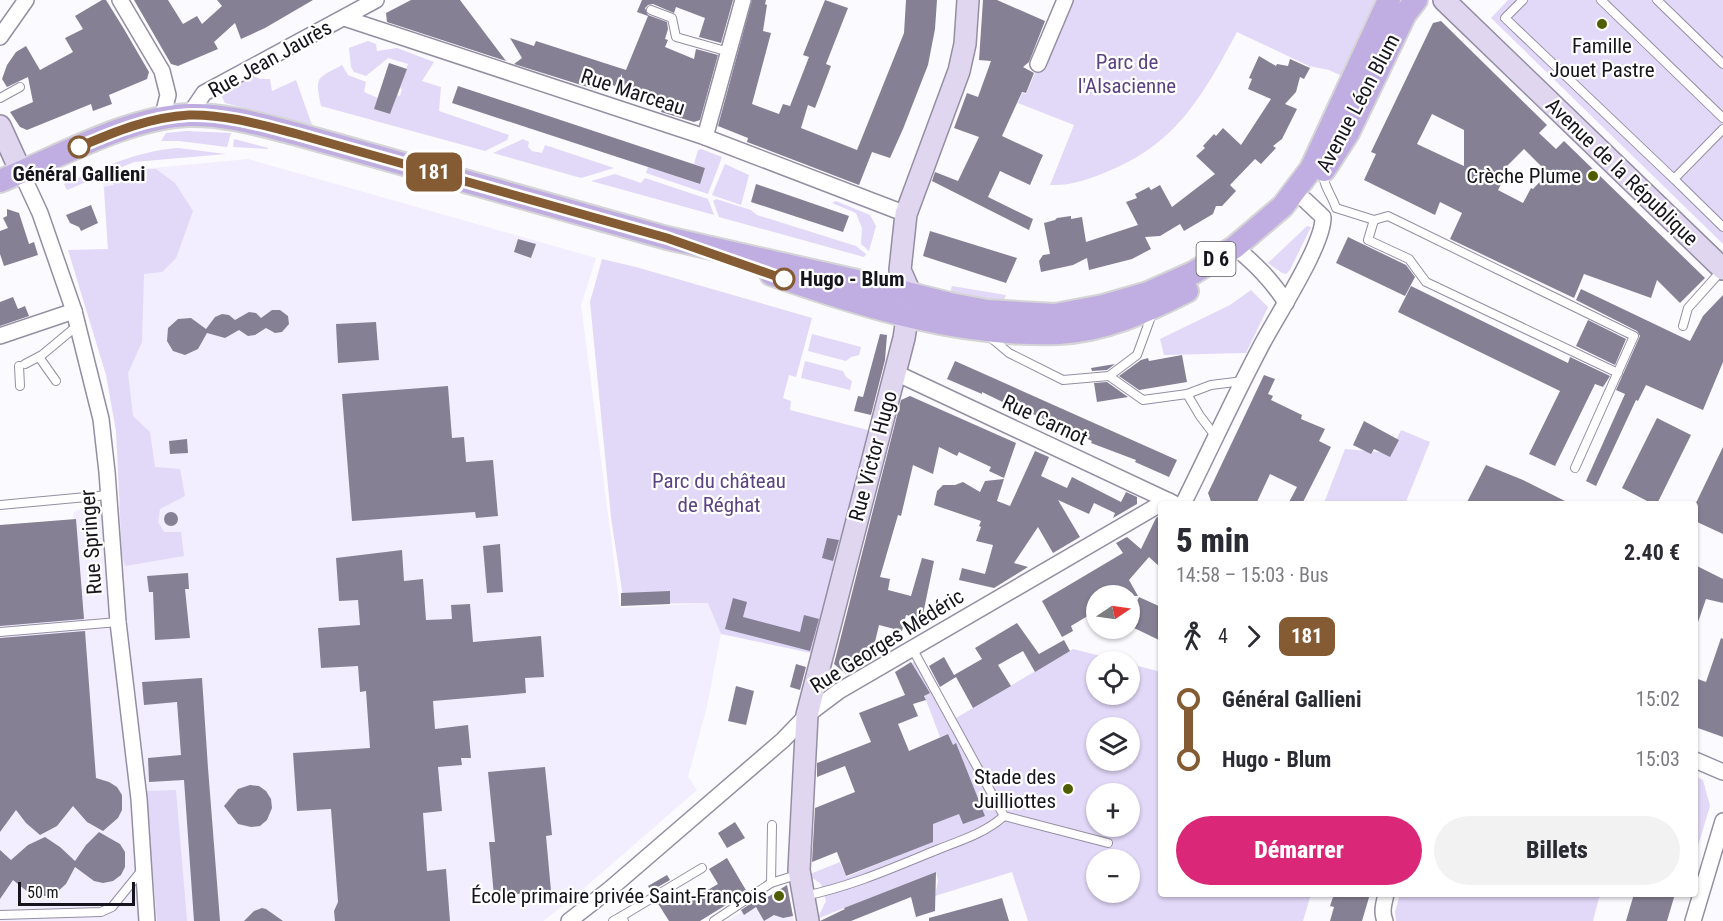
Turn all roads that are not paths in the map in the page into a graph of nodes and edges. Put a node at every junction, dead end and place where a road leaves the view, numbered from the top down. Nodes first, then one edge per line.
1 (26, 0) edge
2 (120, 0) edge
3 (743, 0) edge
4 (968, 0) edge
5 (1065, 0) edge
6 (1389, 0) edge
7 (1416, 0) edge
8 (1444, 0) edge
9 (1523, 0) edge
10 (1601, 0) edge
11 (1657, 0) edge
12 (366, 3) edge
13 (651, 10) dead end
14 (344, 18) junction
15 (0, 37) edge
16 (729, 52) junction
17 (1038, 64) dead end
18 (1723, 64) edge
19 (20, 87) dead end
20 (0, 98) edge
21 (189, 115) junction
22 (1723, 118) edge
23 (162, 119) junction
24 (0, 126) edge
25 (1723, 129) edge
26 (705, 137) junction
27 (0, 155) edge
28 (21, 172) junction
29 (1323, 172) junction
30 (1674, 179) junction
31 (0, 181) edge
32 (1312, 206) junction
33 (906, 214) junction
34 (1374, 220) junction
35 (1723, 227) edge
36 (1241, 252) junction
37 (1723, 269) edge
38 (1286, 303) junction
39 (910, 305) junction
40 (1155, 308) junction
41 (76, 318) junction
42 (1683, 326) dead end
43 (982, 331) junction
44 (0, 336) edge
45 (39, 357) junction
46 (896, 373) junction
47 (1618, 374) junction
48 (1109, 376) junction
49 (56, 381) dead end
50 (1244, 381) junction
51 (20, 386) dead end
52 (1187, 394) junction
53 (1216, 437) junction
54 (1575, 468) dead end
55 (108, 495) junction
56 (1172, 501) edge
57 (1177, 501) edge
58 (0, 505) edge
59 (1158, 505) edge
60 (118, 622) junction
61 (0, 632) edge
62 (911, 648) junction
63 (807, 715) junction
64 (1698, 761) edge
65 (1723, 772) edge
66 (1004, 816) junction
67 (1723, 821) edge
68 (772, 825) dead end
69 (1108, 843) dead end
70 (702, 868) dead end
71 (142, 869) junction
72 (771, 883) junction
73 (802, 886) junction
74 (1385, 897) edge
75 (0, 915) edge
76 (623, 919) edge
77 (147, 921) edge
78 (569, 921) edge
79 (613, 921) edge
80 (714, 921) edge
81 (808, 921) edge
82 (1385, 921) edge
83 (1693, 921) edge

1 - 15 street
2 - 23 street
3 - 16 street
4 - 33 street
5 - 17 street
6 - 36 main road, Avenue Léon Blum / D 6
7 - 29 main road, Avenue Léon Blum / D 6
8 - 37 street, Avenue de la République
9 - 30 lane
10 - 22 lane
11 - 18 lane
12 - 14 street, Rue Jean Jaurès
13 - 16 lane
14 - 21 street, Rue Jean Jaurès
14 - 26 street, Rue Marceau
16 - 26 street
19 - 20 lane
21 - 23 main road, Rue Jean Jaurès / D 6
21 - 39 main road, Avenue Léon Blum / D 6
23 - 28 main road, Rue Jean Jaurès / D 6
24 - 28 street
25 - 30 lane
26 - 33 street, Rue Marceau
27 - 28 street
28 - 31 main road, Rue Jean Jaurès / D 6
28 - 41 street, Rue Springer
29 - 32 main road, Avenue Léon Blum / D 6
29 - 34 lane
30 - 35 lane
32 - 36 main road, Avenue Léon Blum / D 6
32 - 38 street
33 - 39 street
34 - 47 lane
34 - 47 lane
36 - 38 street
36 - 39 main road, Avenue Léon Blum / D 6
36 - 40 main road, Avenue Léon Blum / D 6
37 - 42 lane
38 - 50 street
39 - 43 main road, Avenue Léon Blum / D 6
39 - 46 street, Rue Victor Hugo
40 - 43 main road, Avenue Léon Blum / D 6
40 - 48 lane
41 - 44 street
41 - 45 lane
41 - 55 street, Rue Springer
43 - 48 lane
45 - 49 lane
45 - 51 lane
46 - 56 street, Rue Carnot
46 - 63 street, Rue Victor Hugo
47 - 54 lane
48 - 52 lane
50 - 52 lane
50 - 53 street
52 - 53 lane
53 - 57 street
55 - 58 lane
55 - 60 street, Rue Springer
59 - 62 street, Rue Georges Médéric
60 - 61 lane
60 - 71 street, Rue Springer
62 - 63 street, Rue Georges Médéric
62 - 66 lane
63 - 73 street, Rue Victor Hugo
63 - 78 street, Rue Georges Médéric
64 - 65 street
66 - 69 lane
66 - 73 lane
67 - 83 street
68 - 72 lane
70 - 76 lane
71 - 75 lane
71 - 77 street, Rue Springer
72 - 73 lane
72 - 80 lane
73 - 81 street, Rue Victor Hugo
74 - 82 street
76 - 79 lane

